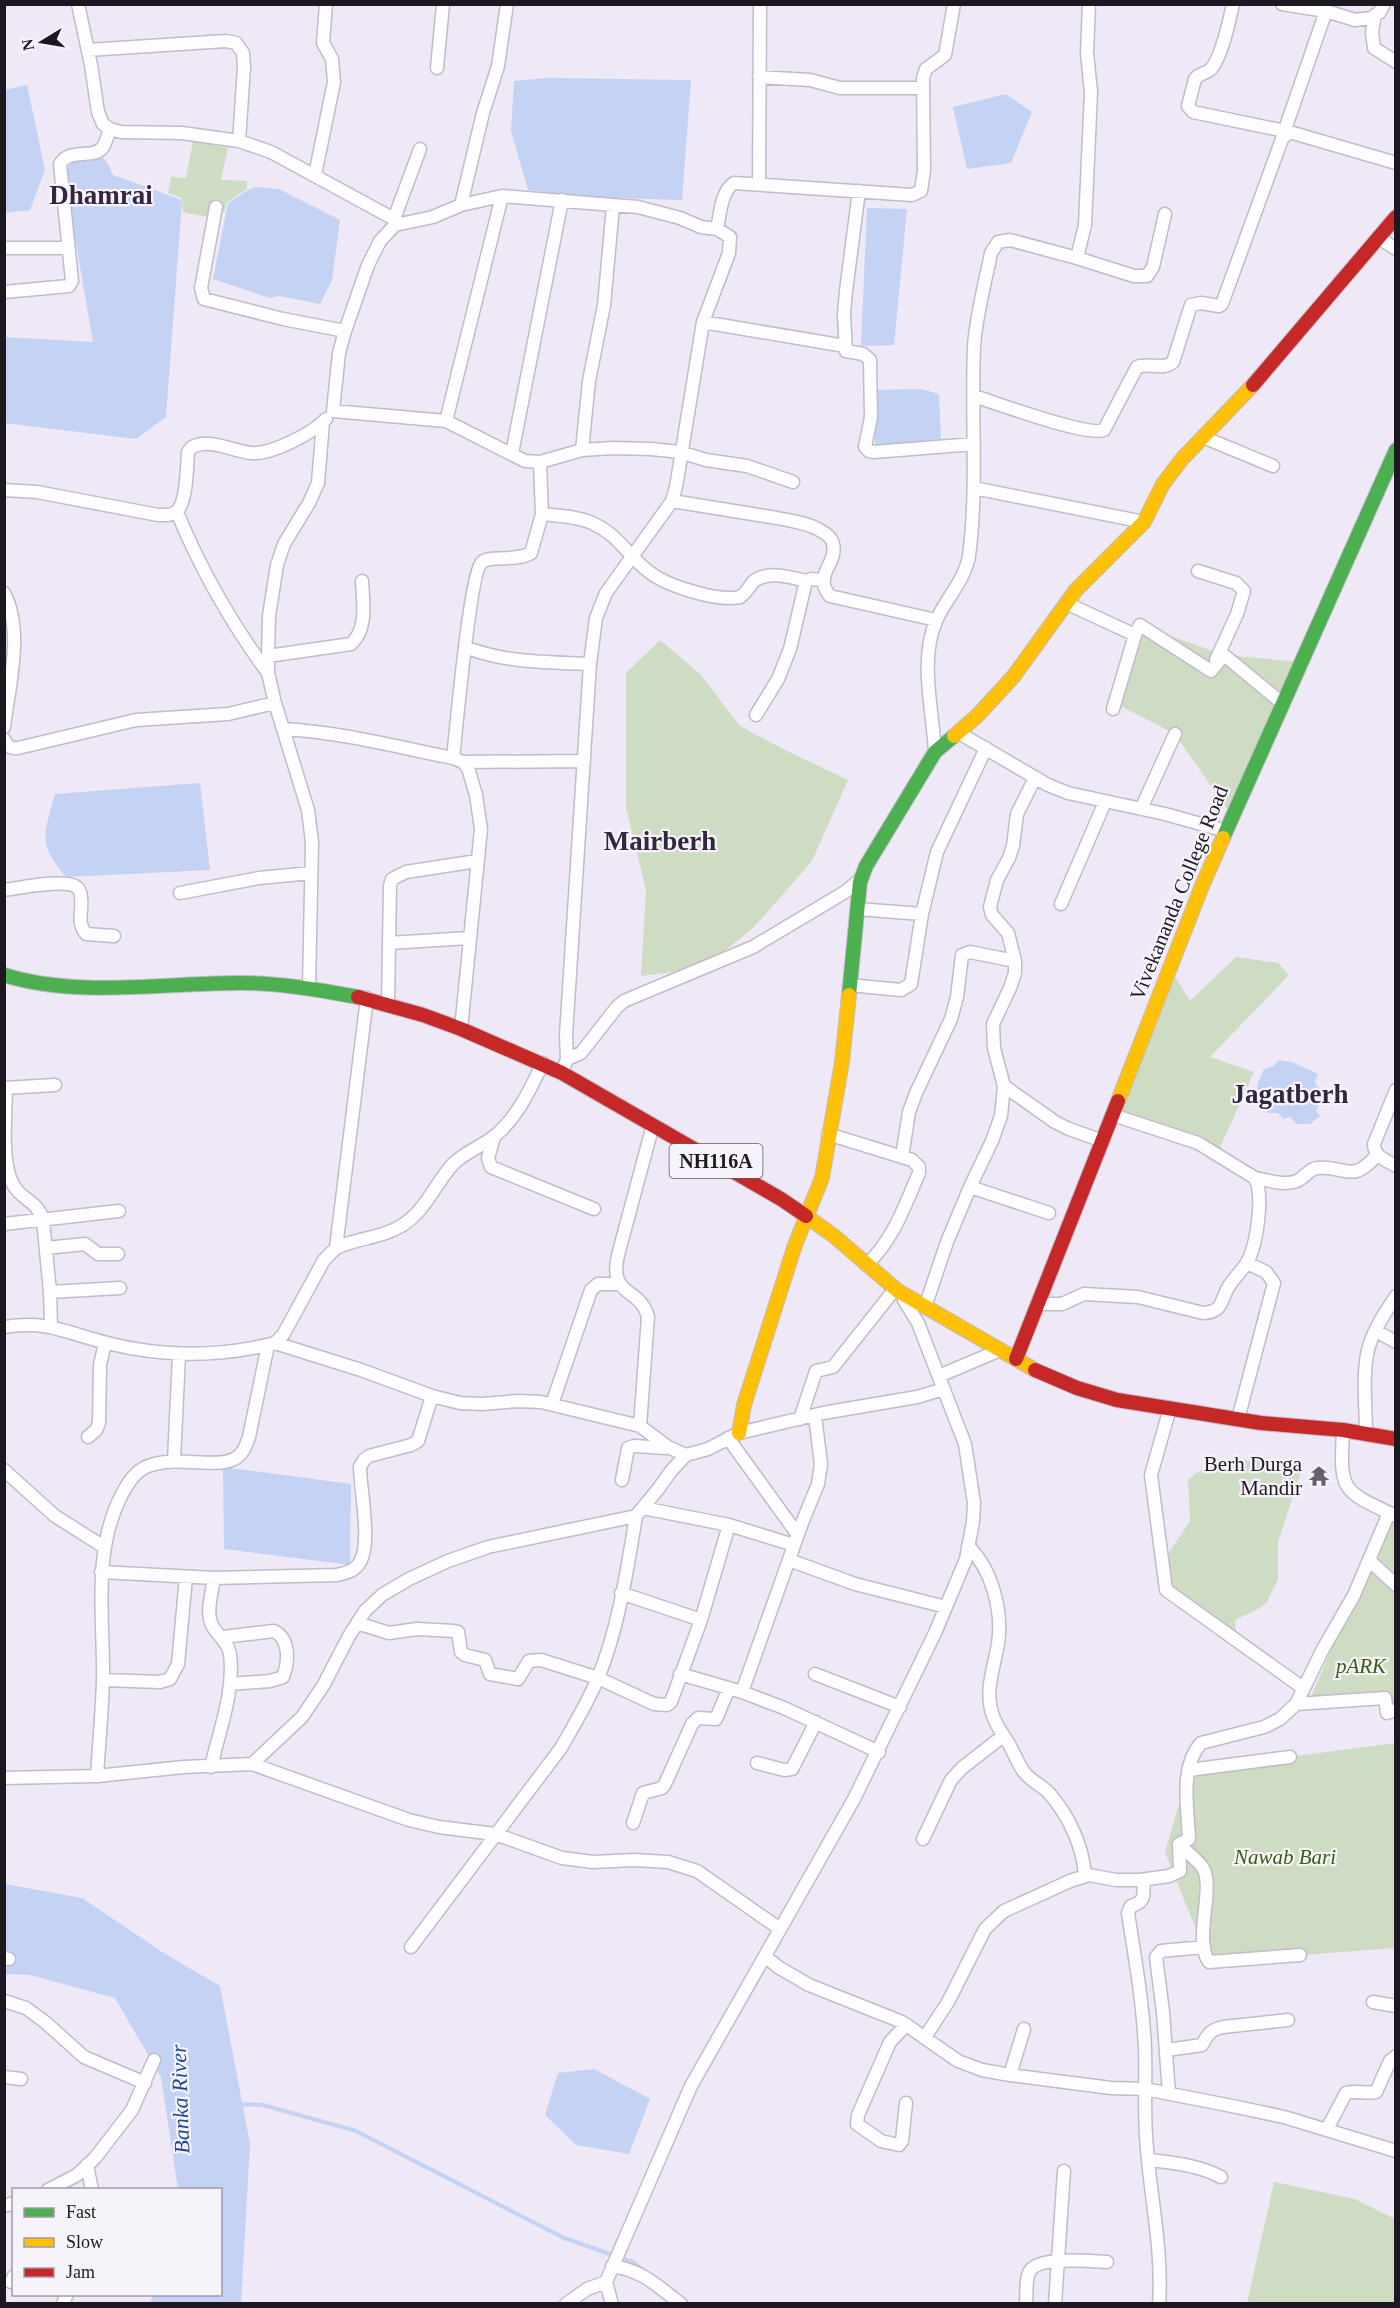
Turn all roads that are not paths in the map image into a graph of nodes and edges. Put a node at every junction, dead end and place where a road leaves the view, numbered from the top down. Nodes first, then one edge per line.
1 (78, 4) edge
2 (326, 4) edge
3 (443, 4) edge
4 (507, 4) edge
5 (760, 4) edge
6 (954, 4) edge
7 (1089, 4) edge
8 (1233, 4) edge
9 (1282, 4) edge
10 (1384, 4) edge
11 (1326, 11) junction
12 (1375, 15) junction
13 (88, 50) junction
14 (1395, 62) edge
15 (437, 68) dead end
16 (759, 77) junction
17 (921, 88) junction
18 (110, 129) junction
19 (1283, 135) junction
20 (239, 141) junction
21 (420, 149) dead end
22 (1395, 163) edge
23 (315, 175) junction
24 (759, 184) junction
25 (859, 191) junction
26 (502, 196) junction
27 (562, 200) junction
28 (461, 205) junction
29 (613, 206) junction
30 (216, 207) dead end
31 (1165, 214) dead end
32 (1395, 217) edge
33 (395, 222) junction
34 (717, 229) junction
35 (1379, 238) junction
36 (4, 248) edge
37 (67, 248) junction
38 (1395, 249) edge
39 (1077, 258) junction
40 (4, 292) edge
41 (703, 322) junction
42 (345, 331) junction
43 (845, 346) junction
44 (974, 396) junction
45 (333, 411) junction
46 (446, 421) junction
47 (323, 422) junction
48 (1203, 437) junction
49 (974, 444) junction
50 (582, 450) junction
51 (1395, 450) edge
52 (680, 452) junction
53 (512, 453) junction
54 (540, 462) junction
55 (1273, 465) dead end
56 (793, 482) dead end
57 (974, 488) junction
58 (4, 490) edge
59 (672, 501) junction
60 (177, 512) junction
61 (542, 514) junction
62 (1144, 522) junction
63 (633, 556) junction
64 (1198, 571) dead end
65 (824, 580) junction
66 (362, 581) dead end
67 (806, 581) junction
68 (4, 593) edge
69 (1066, 603) junction
70 (936, 621) junction
71 (1135, 635) junction
72 (465, 647) junction
73 (268, 656) junction
74 (590, 664) junction
75 (1210, 672) junction
76 (268, 673) junction
77 (275, 703) junction
78 (1282, 703) junction
79 (1113, 709) dead end
80 (756, 715) dead end
81 (4, 727) edge
82 (283, 729) junction
83 (959, 733) junction
84 (1175, 734) dead end
85 (5, 743) edge
86 (986, 748) junction
87 (935, 752) junction
88 (458, 760) junction
89 (584, 761) junction
90 (1035, 778) junction
91 (1105, 802) junction
92 (1141, 809) junction
93 (1226, 831) junction
94 (477, 861) junction
95 (311, 873) junction
96 (862, 878) junction
97 (4, 891) edge
98 (180, 893) dead end
99 (1061, 904) dead end
100 (857, 909) junction
101 (922, 914) junction
102 (114, 936) dead end
103 (469, 938) junction
104 (389, 943) junction
105 (1015, 961) junction
106 (4, 975) edge
107 (849, 985) junction
108 (309, 987) junction
109 (367, 998) junction
110 (388, 1004) junction
111 (461, 1029) junction
112 (567, 1059) junction
113 (543, 1063) junction
114 (562, 1072) junction
115 (55, 1085) dead end
116 (1004, 1086) junction
117 (5, 1088) edge
118 (1395, 1090) edge
119 (1113, 1115) junction
120 (653, 1125) junction
121 (828, 1134) junction
122 (494, 1137) junction
123 (1103, 1141) junction
124 (1377, 1155) junction
125 (902, 1157) junction
126 (1395, 1166) edge
127 (1255, 1178) junction
128 (970, 1186) junction
129 (594, 1209) dead end
130 (119, 1210) dead end
131 (1049, 1213) dead end
132 (807, 1216) junction
133 (44, 1220) junction
134 (4, 1224) edge
135 (46, 1248) junction
136 (336, 1248) junction
137 (118, 1254) dead end
138 (1247, 1263) junction
139 (866, 1265) junction
140 (619, 1284) junction
141 (120, 1288) dead end
142 (896, 1290) junction
143 (50, 1292) junction
144 (1395, 1296) edge
145 (1040, 1304) junction
146 (925, 1307) junction
147 (51, 1326) junction
148 (4, 1327) edge
149 (1376, 1331) junction
150 (1395, 1342) edge
151 (105, 1343) junction
152 (271, 1344) junction
153 (1000, 1350) junction
154 (179, 1354) junction
155 (1016, 1359) junction
156 (939, 1376) junction
157 (944, 1389) junction
158 (432, 1396) junction
159 (552, 1404) junction
160 (1170, 1408) junction
161 (815, 1416) junction
162 (800, 1419) junction
163 (1238, 1419) junction
164 (640, 1426) junction
165 (1343, 1430) junction
166 (1366, 1434) junction
167 (734, 1436) junction
168 (88, 1437) dead end
169 (1395, 1439) edge
170 (663, 1446) junction
171 (686, 1455) junction
172 (174, 1460) junction
173 (4, 1470) edge
174 (622, 1480) dead end
175 (663, 1482) junction
176 (639, 1512) junction
177 (1392, 1514) edge
178 (729, 1525) junction
179 (796, 1540) junction
180 (968, 1546) junction
181 (104, 1547) junction
182 (789, 1560) junction
183 (1370, 1561) junction
184 (101, 1572) junction
185 (186, 1576) junction
186 (213, 1578) junction
187 (1395, 1585) edge
188 (621, 1593) junction
189 (946, 1607) junction
190 (701, 1620) junction
191 (357, 1623) junction
192 (223, 1637) junction
193 (680, 1674) junction
194 (815, 1674) dead end
195 (598, 1678) junction
196 (103, 1680) junction
197 (230, 1683) junction
198 (729, 1688) junction
199 (1303, 1688) junction
200 (742, 1692) junction
201 (1296, 1704) junction
202 (900, 1707) junction
203 (1391, 1712) edge
204 (816, 1722) junction
205 (1004, 1736) junction
206 (879, 1752) junction
207 (1290, 1757) dead end
208 (757, 1762) dead end
209 (252, 1764) junction
210 (211, 1767) junction
211 (1189, 1770) junction
212 (97, 1776) junction
213 (4, 1778) edge
214 (633, 1823) dead end
215 (495, 1834) junction
216 (923, 1839) dead end
217 (1179, 1845) junction
218 (1085, 1876) junction
219 (1143, 1880) junction
220 (780, 1929) junction
221 (411, 1947) dead end
222 (1204, 1947) junction
223 (1300, 1954) dead end
224 (765, 1956) junction
225 (4, 2001) edge
226 (1373, 2002) dead end
227 (1395, 2006) edge
228 (1288, 2020) dead end
229 (906, 2025) junction
230 (1024, 2029) dead end
231 (925, 2037) junction
232 (1167, 2050) junction
233 (1395, 2056) edge
234 (154, 2060) dead end
235 (1010, 2075) junction
236 (4, 2077) edge
237 (21, 2079) dead end
238 (145, 2083) junction
239 (1144, 2089) junction
240 (1169, 2094) junction
241 (906, 2103) dead end
242 (1327, 2129) junction
243 (1395, 2151) edge
244 (1149, 2160) junction
245 (87, 2165) junction
246 (1064, 2170) dead end
247 (1221, 2178) dead end
248 (52, 2188) edge
249 (92, 2188) edge
250 (615, 2259) junction
251 (1058, 2261) junction
252 (1107, 2262) dead end
253 (606, 2282) junction
254 (566, 2304) edge
255 (612, 2304) edge
256 (681, 2304) edge
257 (1026, 2304) edge
258 (1055, 2304) edge
259 (1159, 2304) edge

1 - 13 street
2 - 23 street
3 - 15 street
4 - 28 street
5 - 16 street
6 - 17 street
7 - 39 street
8 - 19 street
9 - 11 street
10 - 12 street
11 - 12 street
11 - 19 street
12 - 14 street
13 - 18 street
13 - 20 street
16 - 17 street
16 - 24 street
17 - 25 street
18 - 20 street
18 - 37 street
19 - 22 street
19 - 44 street
20 - 23 street
21 - 33 street
23 - 33 street
24 - 25 street
24 - 34 street
25 - 43 street
26 - 27 street
26 - 28 street
26 - 46 street
27 - 29 street
27 - 53 street
28 - 33 street
29 - 34 street
29 - 50 street
30 - 42 street
31 - 39 street
32 - 35 main road
33 - 42 street
34 - 41 street
35 - 38 street
35 - 48 main road
36 - 37 street
37 - 40 street
39 - 44 street
41 - 43 street
41 - 52 street
42 - 45 street
43 - 49 street
44 - 49 street
45 - 46 street
45 - 47 street
46 - 53 street
47 - 60 street
47 - 73 street
48 - 55 street
48 - 62 main road
49 - 57 street
50 - 52 street
50 - 54 street
51 - 78 main road, Vivekananda College Road
52 - 56 street
52 - 59 street
53 - 54 street
54 - 61 street
57 - 62 street
57 - 70 street
58 - 60 street
59 - 63 street
59 - 65 street
60 - 76 street
61 - 63 street
61 - 72 street
62 - 69 main road
63 - 67 street
63 - 74 street
64 - 75 street
65 - 67 street
65 - 70 street
66 - 73 street
67 - 80 street
68 - 81 street
69 - 71 street
69 - 83 main road
70 - 87 street
71 - 75 street
71 - 79 street
72 - 74 street
72 - 88 street
73 - 76 street
74 - 89 street
75 - 78 street
76 - 77 street
77 - 82 street
77 - 85 street
78 - 93 main road, Vivekananda College Road
82 - 88 street
82 - 95 street
83 - 86 street
83 - 87 main road
84 - 92 street
86 - 90 street
86 - 101 street
87 - 96 main road
88 - 89 street
88 - 94 street
89 - 112 street
90 - 91 street
90 - 105 street
91 - 92 street
91 - 99 street
92 - 93 street
93 - 119 main road, Vivekananda College Road
94 - 103 street
94 - 104 street
95 - 98 street
95 - 108 street
96 - 100 main road
96 - 112 street
97 - 102 street
100 - 101 street
100 - 107 main road
101 - 107 street
103 - 104 street
103 - 111 street
104 - 110 street
105 - 116 street
105 - 125 street
106 - 108 main road, NH116A
107 - 121 main road
108 - 109 main road, NH116A
109 - 110 main road, NH116A
109 - 136 street
110 - 111 main road, NH116A
111 - 113 main road, NH116A
112 - 114 street
113 - 114 main road, NH116A
113 - 122 street
114 - 120 main road, NH116A
115 - 117 street
116 - 123 street
116 - 128 street
117 - 133 street
118 - 124 street
119 - 123 main road, Vivekananda College Road
119 - 127 street
120 - 132 main road, NH116A
120 - 140 street
121 - 125 street
121 - 132 main road
122 - 129 street
122 - 136 street
123 - 145 main road, Vivekananda College Road
124 - 126 street
124 - 127 street
125 - 139 street
127 - 138 street
128 - 131 street
128 - 146 street
130 - 133 street
132 - 139 main road, NH116A
132 - 167 main road
133 - 134 street
133 - 135 street
135 - 137 street
135 - 143 street
136 - 152 street
138 - 145 street
138 - 163 street
139 - 142 main road, NH116A
140 - 159 street
140 - 164 street
141 - 143 street
142 - 146 main road, NH116A
142 - 156 street
142 - 162 street
143 - 147 street
144 - 149 street
145 - 155 main road, Vivekananda College Road
146 - 153 main road, NH116A
147 - 148 street
147 - 151 street
149 - 150 street
149 - 166 street
151 - 154 street
151 - 168 street
152 - 154 street
152 - 158 street
152 - 172 street
153 - 155 main road, NH116A
153 - 156 street
154 - 172 street
155 - 160 main road, NH116A
156 - 157 street
157 - 161 street
157 - 180 street
158 - 159 street
158 - 186 street
159 - 164 street
160 - 163 main road, NH116A
160 - 199 street
161 - 162 street
161 - 179 street
162 - 167 street
163 - 165 main road, NH116A
164 - 170 street
165 - 166 main road, NH116A
165 - 177 street
166 - 169 main road, NH116A
167 - 171 street
167 - 179 street
170 - 171 street
170 - 174 street
170 - 175 street
171 - 175 street
172 - 181 street
173 - 181 street
175 - 176 street
176 - 178 street
176 - 188 street
176 - 191 street
177 - 183 street
178 - 179 street
178 - 190 street
179 - 182 street
180 - 189 street
180 - 205 street
181 - 184 street
182 - 189 street
182 - 200 street
183 - 187 street
183 - 199 street
184 - 185 street
184 - 196 street
185 - 186 street
185 - 196 street
186 - 192 street
188 - 190 street
188 - 195 street
189 - 202 street
190 - 193 street
191 - 195 street
191 - 209 street
192 - 197 street
192 - 197 street
193 - 195 street
193 - 198 street
194 - 202 street
195 - 215 street
196 - 212 street
197 - 210 street
198 - 200 street
198 - 214 street
199 - 201 street
200 - 204 street
201 - 203 street
201 - 211 street
202 - 206 street
204 - 206 street
204 - 208 street
205 - 216 street
205 - 218 street
206 - 220 street
207 - 211 street
209 - 210 street
209 - 215 street
210 - 212 street
211 - 217 street
212 - 213 street
215 - 220 street
215 - 221 street
217 - 219 street
217 - 222 street
218 - 219 street
218 - 231 street
219 - 239 street
220 - 224 street
222 - 223 street
222 - 232 street
224 - 229 street
224 - 250 street
225 - 238 street
226 - 227 street
228 - 232 street
229 - 231 street
229 - 241 street
230 - 235 street
231 - 235 street
232 - 240 street
233 - 242 street
234 - 238 street
235 - 239 street
236 - 237 street
238 - 245 street
239 - 240 street
239 - 244 street
240 - 242 street
242 - 243 street
244 - 247 street
244 - 259 street
245 - 248 street
245 - 249 street
246 - 251 street
250 - 253 street
250 - 256 street
251 - 252 street
251 - 257 street
251 - 258 street
253 - 254 street
253 - 255 street

